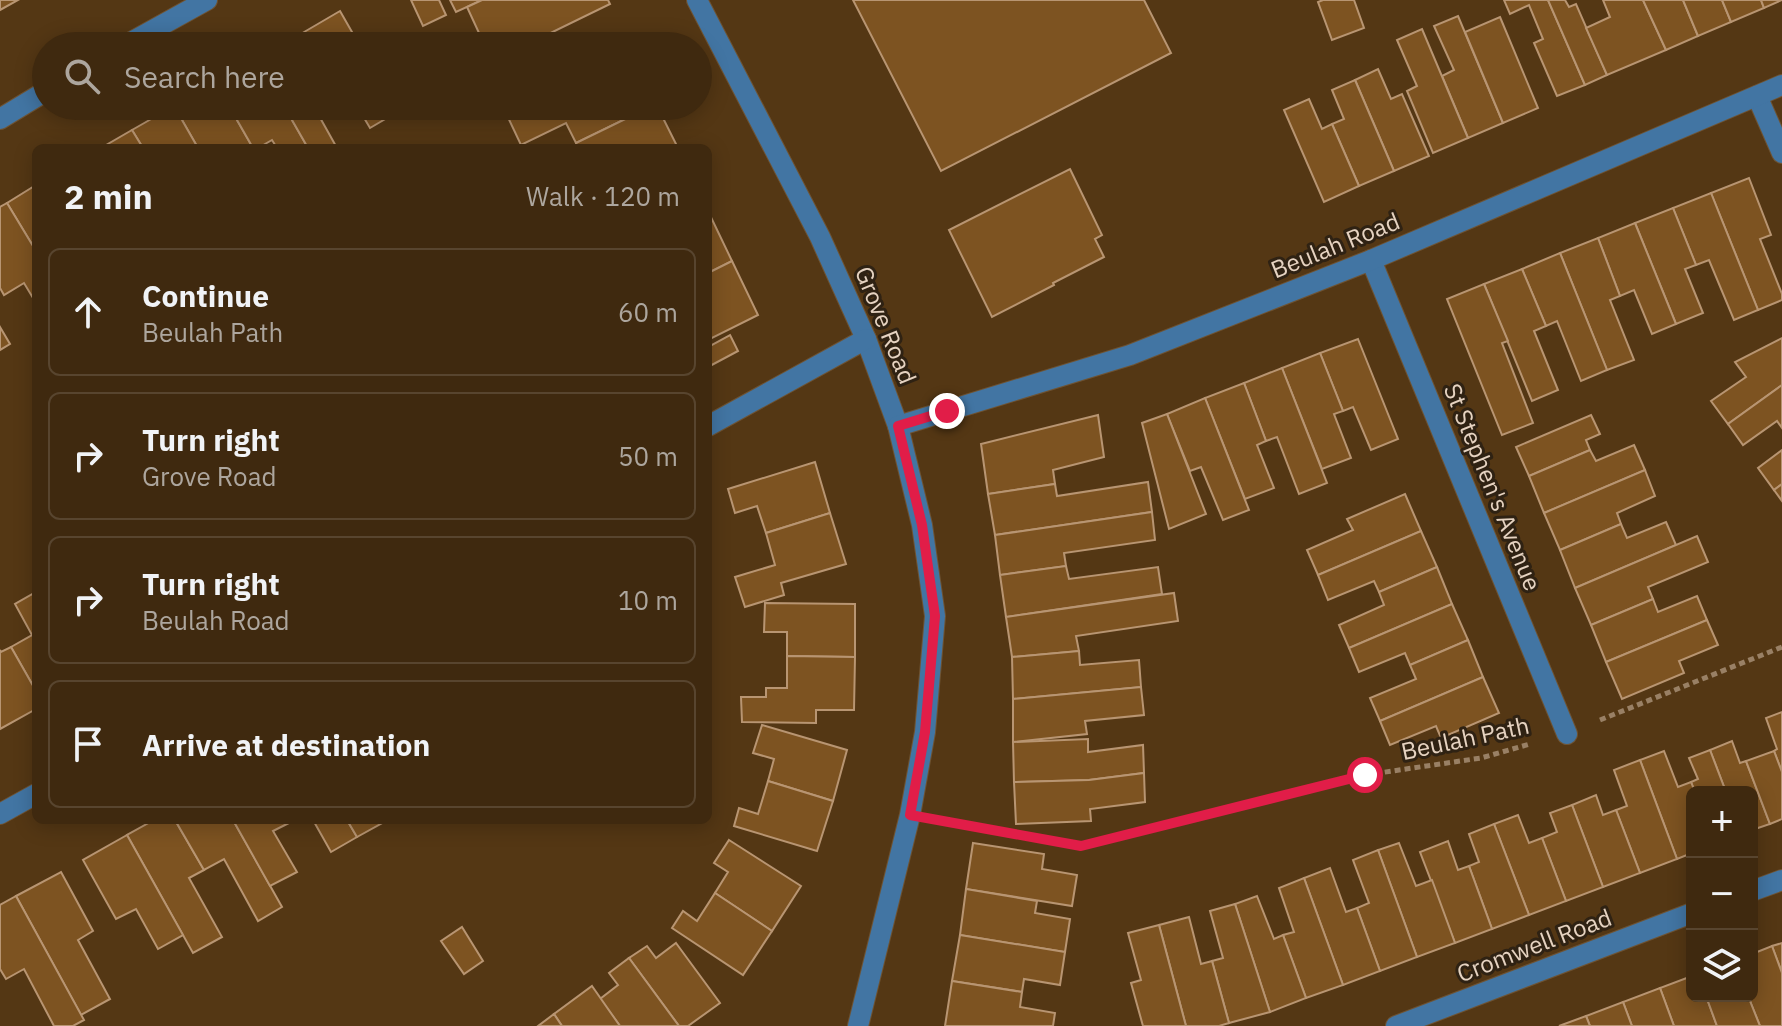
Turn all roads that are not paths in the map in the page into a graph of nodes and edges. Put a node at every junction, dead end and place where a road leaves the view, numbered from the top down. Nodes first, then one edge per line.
1 (207, 0) edge
2 (697, 0) edge
3 (149, 32) edge
4 (1782, 85) edge
5 (1757, 96) junction
6 (32, 100) edge
7 (0, 119) edge
8 (1782, 153) edge
9 (1371, 260) junction
10 (866, 339) junction
11 (712, 424) edge
12 (898, 426) junction
13 (1567, 734) road end
14 (32, 796) edge
15 (0, 814) edge
16 (1782, 880) edge
17 (1758, 889) edge
18 (1686, 915) edge
19 (858, 1026) edge
20 (1396, 1026) edge

1 - 3 street
2 - 10 street, Grove Road
4 - 5 street, Beulah Road
5 - 8 street
5 - 9 street, Beulah Road
6 - 7 street
9 - 12 street, Beulah Road
9 - 13 street, St Stephen's Avenue
10 - 11 street
10 - 12 street, Grove Road
12 - 19 street, Grove Road
14 - 15 street
16 - 17 street
18 - 20 street, Cromwell Road

